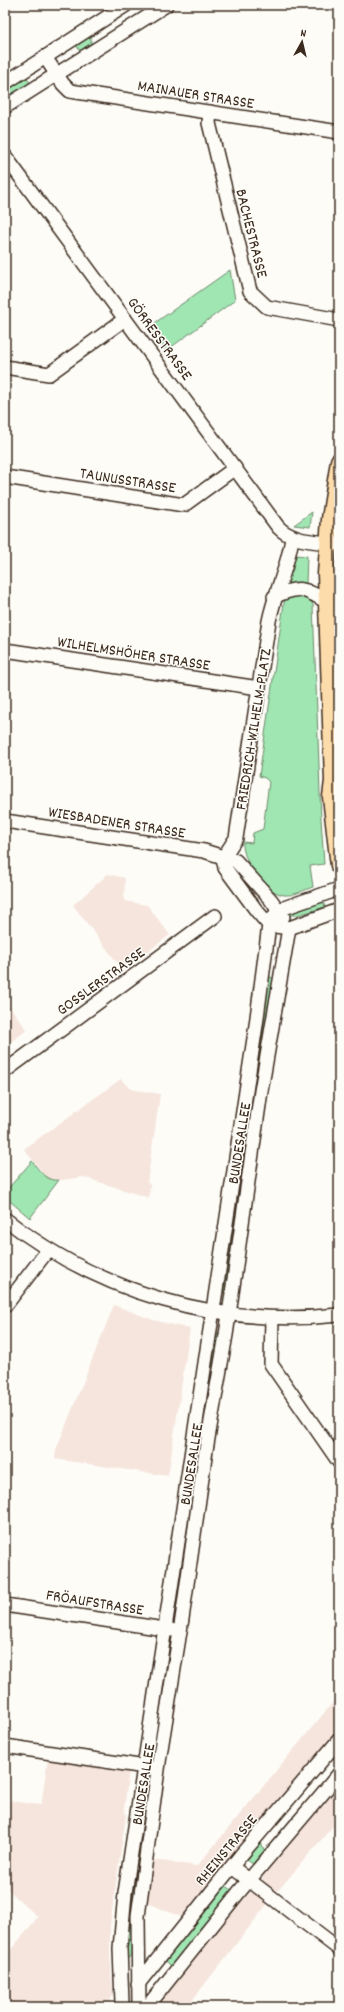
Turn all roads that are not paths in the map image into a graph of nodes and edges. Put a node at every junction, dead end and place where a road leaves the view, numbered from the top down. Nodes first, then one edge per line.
1 (126, 5) edge
2 (166, 5) edge
3 (45, 57) junction
4 (56, 74) junction
5 (5, 83) edge
6 (5, 107) edge
7 (210, 112) junction
8 (339, 132) edge
9 (5, 156) edge
10 (125, 319) junction
11 (339, 320) edge
12 (5, 367) edge
13 (339, 461) edge
14 (235, 468) junction
15 (5, 478) edge
16 (336, 501) edge
17 (292, 538) junction
18 (334, 543) edge
19 (274, 597) junction
20 (327, 602) junction
21 (5, 650) edge
22 (258, 688) junction
23 (5, 821) edge
24 (223, 858) junction
25 (339, 866) edge
26 (339, 889) edge
27 (278, 910) junction
28 (339, 910) edge
29 (215, 916) dead end
30 (269, 925) junction
31 (289, 928) junction
32 (5, 1072) edge
33 (5, 1218) edge
34 (48, 1250) junction
35 (5, 1306) edge
36 (212, 1311) junction
37 (229, 1314) junction
38 (339, 1315) edge
39 (272, 1318) junction
40 (339, 1462) edge
41 (5, 1605) edge
42 (164, 1629) junction
43 (180, 1631) junction
44 (339, 1740) edge
45 (5, 1746) edge
46 (144, 1767) junction
47 (160, 1769) junction
48 (339, 1774) edge
49 (232, 1866) junction
50 (249, 1880) junction
51 (339, 1949) edge
52 (140, 1981) junction
53 (122, 2006) edge
54 (139, 2007) edge
55 (147, 2007) edge

1 - 3 street
2 - 4 street
3 - 4 street, MAINAUER STRASSE
3 - 5 street
4 - 6 street
4 - 7 street, MAINAUER STRASSE
7 - 8 street, MAINAUER STRASSE
7 - 11 street, BACHESTRASSE
9 - 10 street, GÖRRESSTRASSE
10 - 12 street
10 - 14 street, GÖRRESSTRASSE
13 - 16 main road
14 - 15 street, TAUNUSSTRASSE
14 - 17 street, GÖRRESSTRASSE
16 - 18 main road
17 - 18 street
17 - 19 street, FRIEDRICH-WILHELM-PLATZ
18 - 20 main road
19 - 20 street
19 - 22 street, FRIEDRICH-WILHELM-PLATZ
20 - 25 main road
21 - 22 street, WILHELMSHÖHER STRASSE
22 - 24 street, FRIEDRICH-WILHELM-PLATZ
23 - 24 street, WIESBADENER STRASSE
24 - 27 street
24 - 30 street
26 - 27 street
27 - 30 street
27 - 31 street
28 - 31 street
29 - 32 street, GOSSLERSTRASSE
30 - 31 street
30 - 36 street, BUNDESALLEE
31 - 37 street, BUNDESALLEE
33 - 34 street
34 - 35 street
34 - 36 street
36 - 37 street
36 - 42 street, BUNDESALLEE
37 - 39 street
37 - 43 street, BUNDESALLEE
38 - 39 street
39 - 40 street
41 - 42 street, FRÖAUFSTRASSE
42 - 43 street, FRÖAUFSTRASSE
42 - 46 street, BUNDESALLEE
43 - 47 street, BUNDESALLEE
44 - 49 street, RHEINSTRASSE
45 - 46 street
46 - 47 street
46 - 53 street, BUNDESALLEE
47 - 52 street, BUNDESALLEE
48 - 50 street
49 - 50 street
49 - 52 street, RHEINSTRASSE
50 - 51 street
50 - 55 street
52 - 53 street, RHEINSTRASSE
52 - 54 street, BUNDESALLEE

